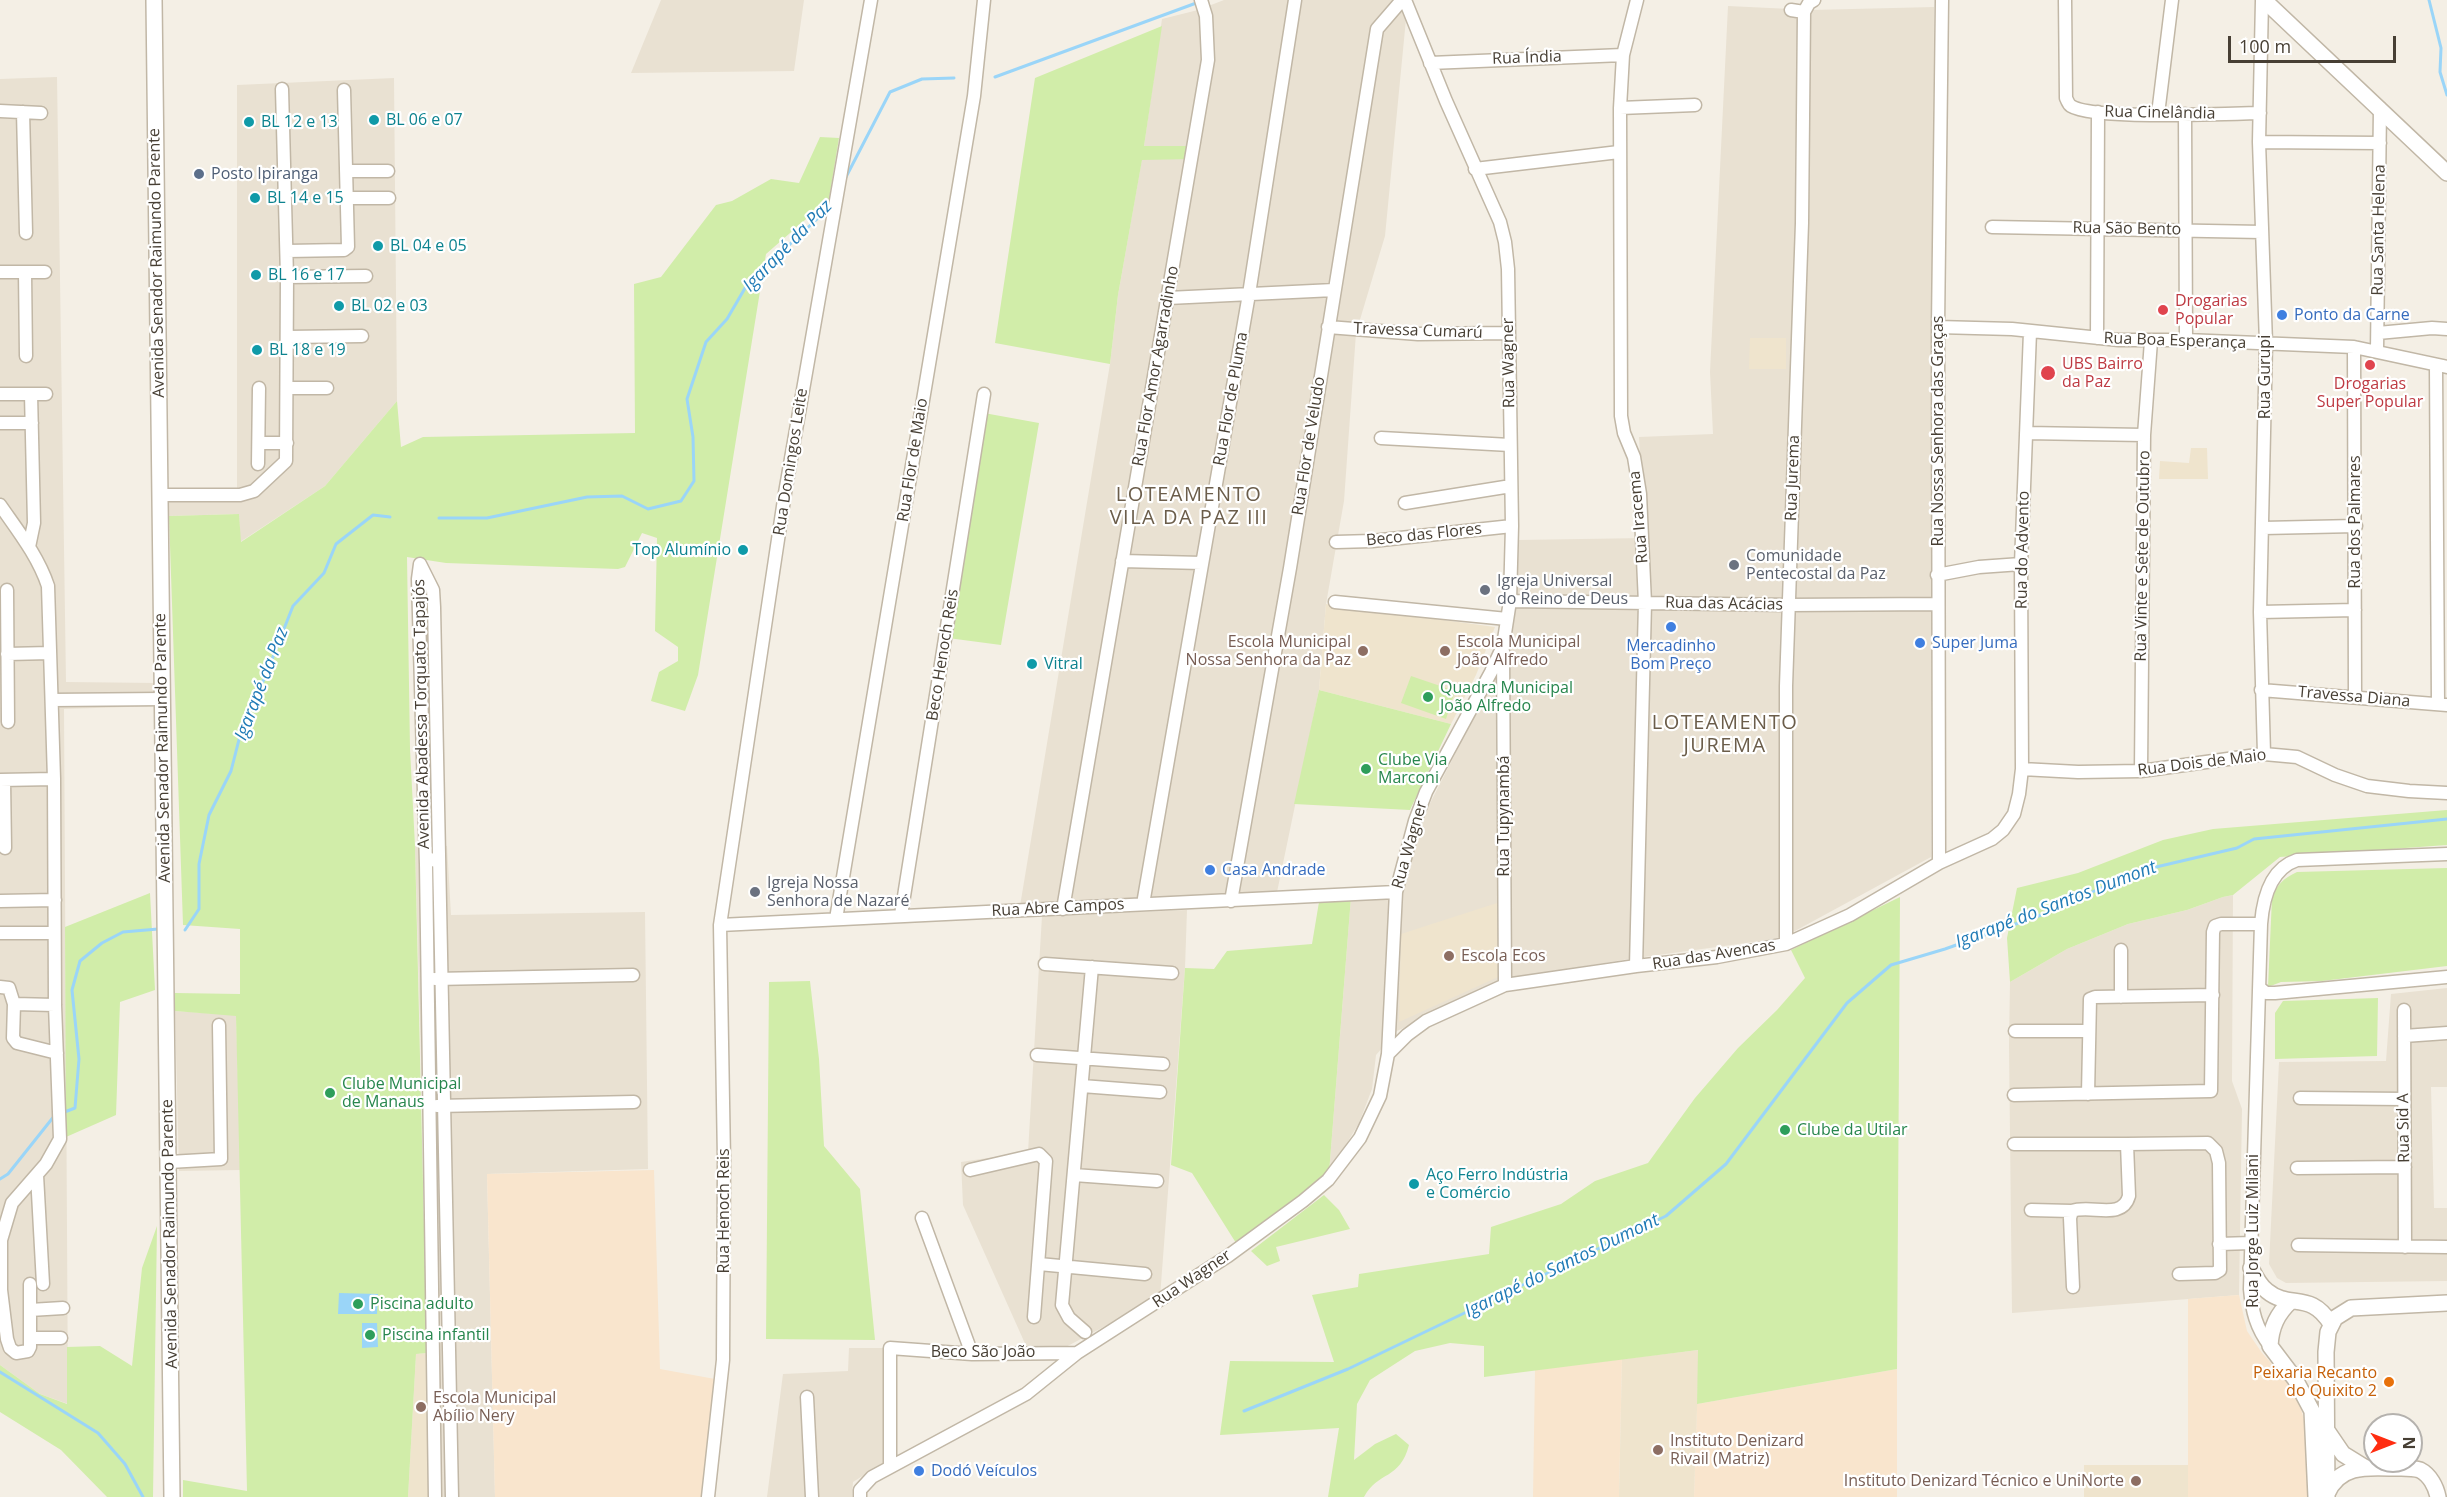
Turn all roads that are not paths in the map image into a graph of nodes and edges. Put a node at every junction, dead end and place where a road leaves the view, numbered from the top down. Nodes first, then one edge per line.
1 (154, 0) edge
2 (871, 0) edge
3 (984, 0) edge
4 (1201, 0) edge
5 (1295, 0) edge
6 (1403, 0) edge
7 (1637, 0) edge
8 (1814, 0) edge
9 (1942, 0) edge
10 (2065, 0) edge
11 (2172, 0) edge
12 (2263, 0) edge
13 (1623, 55) junction
14 (1430, 63) junction
15 (282, 89) dead end
16 (344, 90) dead end
17 (1695, 105) dead end
18 (1620, 108) junction
19 (2379, 108) junction
20 (0, 111) edge
21 (23, 112) junction
22 (41, 112) dead end
23 (2098, 112) junction
24 (2260, 113) junction
25 (2158, 114) junction
26 (2185, 114) junction
27 (2259, 142) junction
28 (2380, 143) junction
29 (1619, 152) junction
30 (1475, 169) junction
31 (346, 171) junction
32 (388, 171) dead end
33 (2447, 173) edge
34 (347, 198) junction
35 (389, 198) dead end
36 (1992, 227) dead end
37 (2098, 228) junction
38 (2186, 229) junction
39 (2262, 232) junction
40 (26, 233) dead end
41 (287, 251) junction
42 (0, 272) edge
43 (25, 272) junction
44 (45, 272) dead end
45 (366, 276) dead end
46 (287, 277) junction
47 (1334, 290) junction
48 (1249, 294) junction
49 (1168, 298) junction
50 (1328, 327) junction
51 (1938, 327) junction
52 (2447, 329) edge
53 (2030, 332) junction
54 (1508, 333) junction
55 (2378, 333) junction
56 (362, 336) dead end
57 (288, 337) junction
58 (2097, 338) junction
59 (2186, 340) junction
60 (2151, 341) junction
61 (2266, 343) junction
62 (2354, 347) junction
63 (2377, 351) junction
64 (26, 356) dead end
65 (2442, 366) edge
66 (259, 388) dead end
67 (287, 388) junction
68 (327, 388) dead end
69 (0, 394) edge
70 (31, 394) junction
71 (46, 394) dead end
72 (984, 394) dead end
73 (0, 423) edge
74 (32, 423) junction
75 (2026, 433) junction
76 (2144, 435) junction
77 (1381, 438) dead end
78 (258, 443) junction
79 (287, 443) junction
80 (1510, 445) junction
81 (258, 464) dead end
82 (1511, 486) junction
83 (160, 495) junction
84 (1405, 503) dead end
85 (0, 505) edge
86 (1512, 526) junction
87 (2356, 526) junction
88 (2263, 528) junction
89 (1336, 542) dead end
90 (29, 547) junction
91 (1122, 561) junction
92 (1202, 562) junction
93 (2021, 564) junction
94 (1937, 575) junction
95 (8, 590) dead end
96 (1510, 601) junction
97 (1335, 602) dead end
98 (1645, 603) junction
99 (1937, 604) junction
100 (1788, 605) junction
101 (2355, 610) junction
102 (2260, 612) junction
103 (1507, 619) junction
104 (1503, 646) junction
105 (50, 653) junction
106 (8, 654) junction
107 (2261, 690) junction
108 (2355, 696) junction
109 (163, 699) junction
110 (52, 700) junction
111 (2442, 705) edge
112 (8, 722) dead end
113 (2264, 754) junction
114 (2022, 769) junction
115 (2141, 771) junction
116 (54, 779) junction
117 (2, 780) edge
118 (2447, 793) edge
119 (5, 848) dead end
120 (2447, 855) edge
121 (439, 862) junction
122 (1939, 863) junction
123 (426, 864) junction
124 (1396, 892) junction
125 (55, 900) junction
126 (0, 901) edge
127 (1231, 902) junction
128 (1143, 904) junction
129 (1063, 909) junction
130 (901, 915) junction
131 (836, 919) junction
132 (2261, 924) junction
133 (720, 925) junction
134 (0, 933) edge
135 (54, 933) junction
136 (1786, 944) junction
137 (2121, 950) dead end
138 (1045, 964) dead end
139 (1636, 966) junction
140 (1092, 967) junction
141 (1172, 973) dead end
142 (633, 975) dead end
143 (2447, 977) edge
144 (441, 978) junction
145 (428, 979) junction
146 (1505, 985) junction
147 (0, 987) edge
148 (2260, 988) junction
149 (2275, 993) junction
150 (2212, 995) junction
151 (2121, 997) junction
152 (14, 1004) junction
153 (55, 1005) junction
154 (2404, 1010) dead end
155 (2259, 1019) junction
156 (219, 1025) dead end
157 (2015, 1031) dead end
158 (2089, 1031) junction
159 (2447, 1033) edge
160 (2404, 1036) junction
161 (57, 1053) junction
162 (1037, 1054) dead end
163 (1388, 1054) junction
164 (1084, 1058) junction
165 (1163, 1064) dead end
166 (1082, 1086) junction
167 (1160, 1092) dead end
168 (2088, 1094) junction
169 (2014, 1095) dead end
170 (2300, 1098) dead end
171 (2404, 1099) junction
172 (634, 1102) dead end
173 (429, 1106) junction
174 (444, 1106) junction
175 (2014, 1144) dead end
176 (2127, 1144) junction
177 (169, 1161) junction
178 (2405, 1167) junction
179 (2297, 1168) dead end
180 (970, 1170) dead end
181 (37, 1175) junction
182 (1074, 1175) junction
183 (1157, 1181) dead end
184 (2031, 1210) dead end
185 (2072, 1211) junction
186 (922, 1218) dead end
187 (2251, 1243) junction
188 (2219, 1244) junction
189 (2298, 1245) dead end
190 (2405, 1246) junction
191 (2447, 1246) edge
192 (1039, 1264) junction
193 (1066, 1267) junction
194 (2251, 1268) junction
195 (1145, 1274) dead end
196 (2179, 1274) dead end
197 (30, 1284) dead end
198 (43, 1284) dead end
199 (448, 1286) junction
200 (432, 1287) junction
201 (2073, 1287) dead end
202 (2291, 1301) junction
203 (2447, 1303) edge
204 (63, 1308) dead end
205 (30, 1310) junction
206 (1034, 1317) dead end
207 (2331, 1324) junction
208 (1085, 1332) dead end
209 (30, 1338) junction
210 (61, 1338) dead end
211 (2270, 1346) junction
212 (1077, 1353) junction
213 (972, 1354) junction
214 (807, 1397) dead end
215 (451, 1423) junction
216 (434, 1424) junction
217 (2327, 1431) junction
218 (890, 1466) junction
219 (2363, 1466) edge
220 (2363, 1467) edge
221 (2423, 1472) edge
222 (2324, 1496) edge
223 (172, 1497) edge
224 (435, 1497) edge
225 (452, 1497) edge
226 (708, 1497) edge
227 (812, 1497) edge
228 (860, 1497) edge
229 (2438, 1497) edge

1 - 83 street, Avenida Senador Raimundo Parente
2 - 133 street, Rua Domingos Leite
3 - 131 street, Rua Flor de Maio
4 - 49 street, Rua Flor Amor Agarradinho
5 - 48 street, Rua Flor de Pluma
6 - 14 street, Rua Wagner
6 - 47 street, Rua Flor de Veludo
7 - 13 street, Rua Iracema
8 - 100 street, Rua Jurema
9 - 51 street, Rua Nossa Senhora das Graças
10 - 23 street, Rua Cinelândia
11 - 25 street
12 - 19 street
12 - 24 street, Rua Gurupi
13 - 14 street, Rua Índia
13 - 18 street, Rua Iracema
14 - 30 street, Rua Wagner
15 - 41 street
16 - 31 street
17 - 18 street
18 - 29 street, Rua Iracema
19 - 28 street, Rua Santa Helena
19 - 33 street
20 - 21 street
21 - 22 street
21 - 40 street
23 - 25 street, Rua Cinelândia
23 - 37 street
24 - 26 street, Rua Cinelândia
24 - 27 street, Rua Gurupi
25 - 26 street, Rua Cinelândia
26 - 38 street
27 - 28 street
27 - 39 street, Rua Gurupi
28 - 55 street, Rua Santa Helena
29 - 30 street
29 - 98 street, Rua Iracema
30 - 54 street, Rua Wagner
31 - 32 street
31 - 34 street
34 - 35 street
34 - 41 street
36 - 37 street, Rua São Bento
37 - 38 street, Rua São Bento
37 - 58 street
38 - 39 street, Rua São Bento
38 - 59 street
39 - 61 street, Rua Gurupi
41 - 46 street
42 - 43 street
43 - 44 street
43 - 64 street
45 - 46 street
46 - 57 street
47 - 48 street
47 - 50 street, Rua Flor de Veludo
48 - 49 street
48 - 92 street, Rua Flor de Pluma
49 - 91 street, Rua Flor Amor Agarradinho
50 - 54 street, Travessa Cumarú
50 - 127 street, Rua Flor de Veludo
51 - 53 street, Rua Boa Esperança
51 - 94 street, Rua Nossa Senhora das Graças
52 - 55 street
53 - 58 street, Rua Boa Esperança
53 - 75 street, Rua do Advento
54 - 80 street, Rua Wagner
55 - 63 street, Rua Santa Helena
56 - 57 street
57 - 67 street
58 - 60 street, Rua Boa Esperança
59 - 60 street, Rua Boa Esperança
59 - 61 street, Rua Boa Esperança
60 - 76 street, Rua Vinte e Sete de Outubro
61 - 62 street, Rua Boa Esperança
61 - 88 street, Rua Gurupi
62 - 63 street, Rua Boa Esperança
62 - 87 street, Rua dos Palmares
63 - 65 street, Rua Boa Esperança
65 - 111 street
66 - 78 street
67 - 68 street
67 - 79 street
69 - 70 street
70 - 71 street
70 - 74 street
72 - 130 street, Beco Henoch Reis
73 - 74 street
74 - 90 street
75 - 76 street
75 - 93 street, Rua do Advento
76 - 115 street, Rua Vinte e Sete de Outubro
77 - 80 street
78 - 79 street
78 - 81 street
79 - 83 street
80 - 82 street, Rua Wagner
82 - 84 street
82 - 86 street, Rua Wagner
83 - 109 street, Avenida Senador Raimundo Parente
85 - 90 street
86 - 89 street, Beco das Flores
86 - 96 street, Rua Wagner
87 - 88 street
87 - 101 street, Rua dos Palmares
88 - 102 street, Rua Gurupi
90 - 105 street
91 - 92 street
91 - 129 street, Rua Flor Amor Agarradinho
92 - 128 street, Rua Flor de Pluma
93 - 94 street
93 - 114 street, Rua do Advento
94 - 99 street, Rua Nossa Senhora das Graças
95 - 106 street
96 - 98 street, Rua das Acácias
96 - 103 street, Rua Wagner
97 - 103 street
98 - 100 street, Rua das Acácias
98 - 139 street, Rua Iracema
99 - 100 street, Rua das Acácias
99 - 122 street, Rua Nossa Senhora das Graças
100 - 136 street, Rua Jurema
101 - 102 street
101 - 108 street, Rua dos Palmares
102 - 107 street, Rua Gurupi
103 - 104 street, Rua Wagner
104 - 124 street, Rua Wagner
104 - 146 street, Rua Tupynambá
105 - 106 street
105 - 110 street
106 - 112 street
107 - 108 street, Travessa Diana
107 - 113 street, Rua Gurupi
108 - 111 street, Travessa Diana
109 - 110 street
109 - 177 street, Avenida Senador Raimundo Parente
110 - 116 street
113 - 115 street, Rua Dois de Maio
113 - 118 street, Rua Dois de Maio
114 - 115 street, Rua Dois de Maio
114 - 122 street, Rua das Avencas
116 - 117 street
116 - 125 street
117 - 119 street
120 - 132 street, Rua Jorge Luiz Milani
121 - 123 street, Avenida Abadessa Torquato Tapajós
121 - 123 street, Avenida Abadessa Torquato Tapajós
121 - 144 street, Avenida Abadessa Torquato Tapajós
122 - 136 street, Rua das Avencas
123 - 145 street, Avenida Abadessa Torquato Tapajós
124 - 127 street, Rua Abre Campos
124 - 163 street, Rua Wagner
125 - 126 street
125 - 135 street
127 - 128 street, Rua Abre Campos
128 - 129 street, Rua Abre Campos
129 - 130 street, Rua Abre Campos
130 - 131 street, Rua Abre Campos
131 - 133 street, Rua Abre Campos
132 - 148 street, Rua Jorge Luiz Milani
132 - 150 street
133 - 226 street, Rua Henoch Reis
134 - 135 street
135 - 153 street
136 - 139 street, Rua das Avencas
137 - 151 street
138 - 140 street
139 - 146 street, Rua das Avencas
140 - 141 street
140 - 164 street
142 - 144 street
143 - 149 street
144 - 145 street
144 - 174 street, Avenida Abadessa Torquato Tapajós
145 - 173 street, Avenida Abadessa Torquato Tapajós
146 - 163 street, Rua das Avencas
147 - 152 street
148 - 149 street
148 - 155 street, Rua Jorge Luiz Milani
149 - 155 street
150 - 151 street
150 - 168 street
151 - 158 street
152 - 153 street
152 - 161 street
153 - 161 street
154 - 160 street, Rua Sid A
155 - 187 street, Rua Jorge Luiz Milani
156 - 177 street
157 - 158 street
158 - 168 street
159 - 160 street
160 - 171 street, Rua Sid A
161 - 181 street
162 - 164 street
163 - 212 street, Rua Wagner
164 - 165 street
164 - 166 street
166 - 167 street
166 - 182 street
168 - 169 street
170 - 171 street
171 - 178 street, Rua Sid A
172 - 174 street
173 - 174 street
173 - 200 street, Avenida Abadessa Torquato Tapajós
174 - 199 street, Avenida Abadessa Torquato Tapajós
175 - 176 street
176 - 185 street
176 - 188 street
177 - 223 street, Avenida Senador Raimundo Parente
178 - 179 street
178 - 190 street, Rua Sid A
180 - 192 street
181 - 198 street
181 - 209 street
182 - 183 street
182 - 193 street
184 - 185 street
185 - 201 street
186 - 213 street
187 - 188 street
187 - 194 street, Rua Jorge Luiz Milani
188 - 196 street
189 - 190 street
190 - 191 street
192 - 193 street
192 - 206 street
193 - 195 street
193 - 208 street
194 - 202 street
194 - 211 street, Rua Jorge Luiz Milani
197 - 205 street
199 - 200 street
199 - 215 street, Avenida Abadessa Torquato Tapajós
200 - 216 street, Avenida Abadessa Torquato Tapajós
202 - 207 street
202 - 211 street
203 - 207 street
204 - 205 street
205 - 209 street
207 - 217 street
209 - 210 street
211 - 222 street, Rua Jorge Luiz Milani
212 - 213 street, Beco São João
212 - 218 street, Rua Wagner
213 - 218 street, Beco São João
214 - 227 street
215 - 216 street
215 - 225 street, Avenida Abadessa Torquato Tapajós
216 - 224 street, Avenida Abadessa Torquato Tapajós
217 - 219 street
217 - 222 street
218 - 228 street, Rua Wagner
220 - 222 street
221 - 229 street

